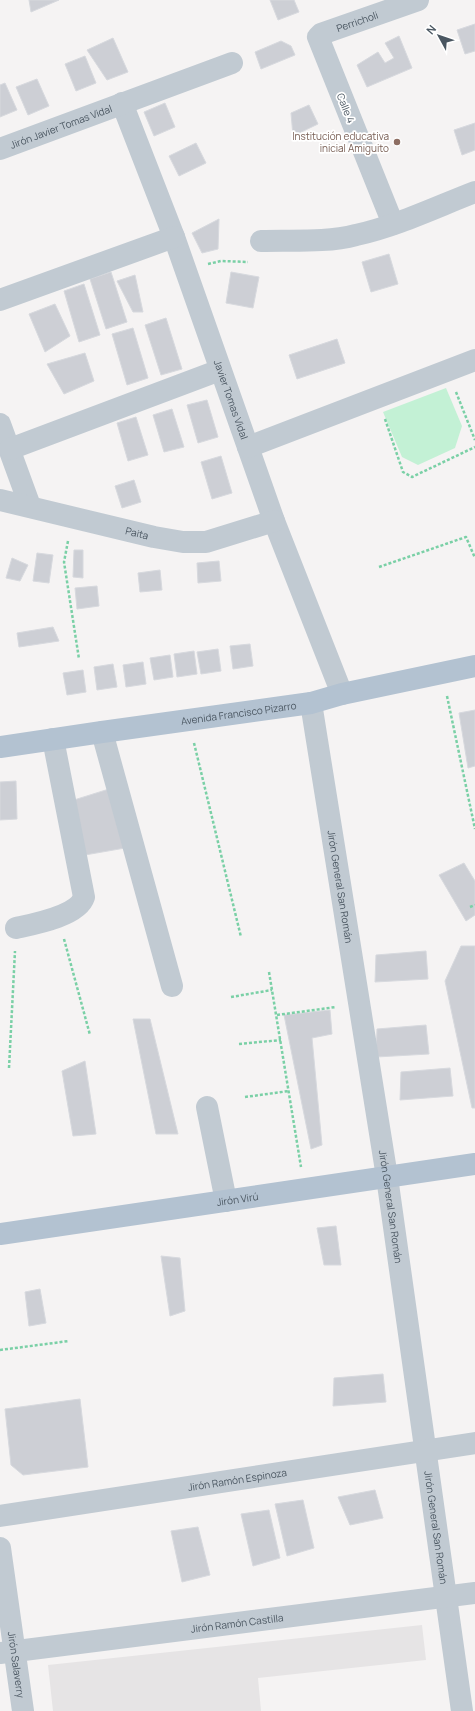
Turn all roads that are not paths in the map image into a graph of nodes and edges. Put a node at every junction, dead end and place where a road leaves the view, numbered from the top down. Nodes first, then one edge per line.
1 (418, 0) edge
2 (319, 36) joint
3 (232, 63) dead end
4 (122, 103) junction
5 (0, 149) edge
6 (475, 192) edge
7 (393, 224) junction
8 (174, 237) junction
9 (261, 241) dead end
10 (0, 300) edge
11 (475, 360) edge
12 (220, 370) junction
13 (0, 424) edge
14 (248, 447) junction
15 (10, 449) junction
16 (0, 500) edge
17 (30, 506) junction
18 (274, 521) junction
19 (475, 666) edge
20 (342, 694) junction
21 (311, 703) junction
22 (102, 732) junction
23 (53, 739) junction
24 (0, 747) edge
25 (16, 928) road end
26 (172, 986) dead end
27 (206, 1107) dead end
28 (475, 1164) edge
29 (387, 1177) junction
30 (226, 1201) junction
31 (0, 1234) edge
32 (475, 1443) edge
33 (427, 1450) junction
34 (0, 1516) edge
35 (0, 1548) edge
36 (475, 1593) edge
37 (446, 1597) junction
38 (7, 1652) edge
39 (23, 1711) edge
40 (462, 1711) edge

1 - 2 street, Perricholi
2 - 7 street, Calle 4
3 - 4 street, Jirón Javier Tomas Vidal
4 - 5 street, Jirón Javier Tomas Vidal
4 - 8 street, Javier Tomas Vidal
6 - 7 street
7 - 9 street
8 - 10 street
8 - 12 street, Javier Tomas Vidal
11 - 14 street
12 - 14 street, Javier Tomas Vidal
12 - 15 street
13 - 15 street
14 - 18 street, Javier Tomas Vidal
15 - 17 street
16 - 17 street, Paita
17 - 18 street, Paita
18 - 20 street, Javier Tomas Vidal
19 - 20 main road, Avenida Francisco Pizarro
20 - 21 main road, Avenida Francisco Pizarro
21 - 22 main road, Avenida Francisco Pizarro
21 - 29 street, Jirón General San Román
22 - 23 main road, Avenida Francisco Pizarro
22 - 26 street
23 - 24 main road, Avenida Francisco Pizarro
23 - 25 street
27 - 30 street
28 - 29 main road, Jirón Virú
29 - 30 main road, Jirón Virú
29 - 33 street, Jirón General San Román
30 - 31 main road, Jirón Virú
32 - 33 street, Jirón Ramón Espinoza
33 - 34 street, Jirón Ramón Espinoza
33 - 37 street, Jirón General San Román
35 - 38 street, Jirón Salaverry
36 - 37 street, Jirón Ramón Castilla
37 - 38 street, Jirón Ramón Castilla
37 - 40 street, Jirón General San Román
38 - 39 street, Jirón Salaverry

